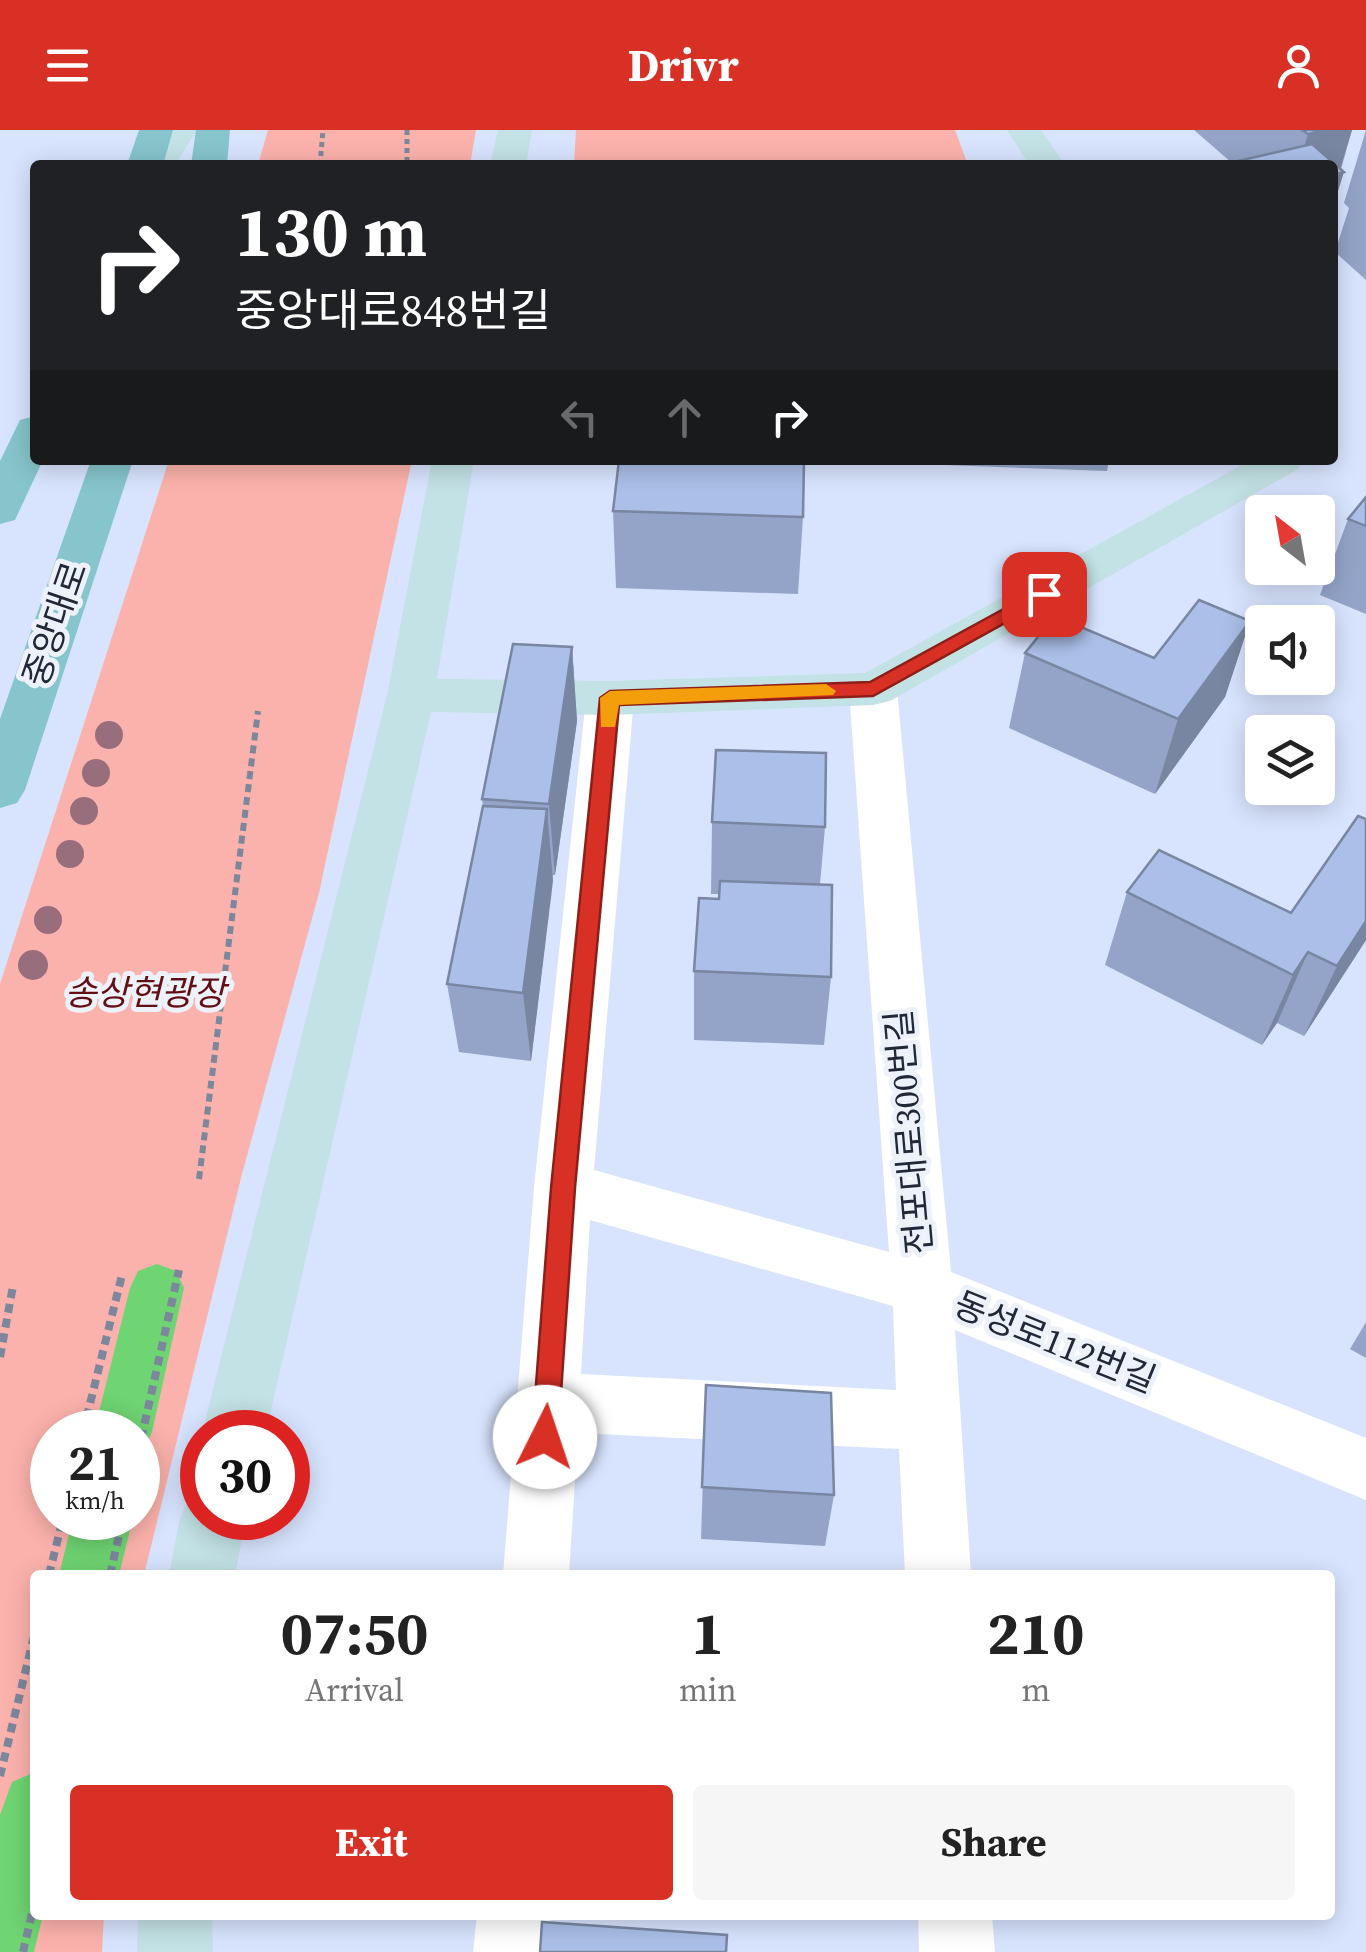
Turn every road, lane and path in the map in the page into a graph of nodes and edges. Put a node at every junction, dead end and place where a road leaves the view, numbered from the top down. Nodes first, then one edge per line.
1 (156, 130) edge
2 (180, 130) edge
3 (214, 130) edge
4 (323, 130) edge
5 (407, 130) edge
6 (515, 130) edge
7 (1024, 130) edge
8 (147, 160) edge
9 (160, 160) edge
10 (210, 160) edge
11 (320, 160) edge
12 (407, 160) edge
13 (509, 160) edge
14 (1043, 160) edge
15 (30, 440) edge
16 (110, 465) edge
17 (452, 465) edge
18 (1274, 465) edge
19 (0, 510) edge
20 (873, 689) junction
21 (410, 694) junction
22 (610, 698) junction
23 (258, 711) dead end
24 (0, 790) edge
25 (199, 1179) dead end
26 (563, 1188) junction
27 (180, 1270) dead end
28 (122, 1275) dead end
29 (12, 1286) dead end
30 (922, 1288) junction
31 (0, 1357) edge
32 (548, 1402) junction
33 (89, 1410) edge
34 (148, 1410) edge
35 (239, 1410) edge
36 (930, 1422) junction
37 (1366, 1469) edge
38 (58, 1540) edge
39 (118, 1540) edge
40 (209, 1540) edge
41 (50, 1570) edge
42 (111, 1570) edge
43 (203, 1570) edge
44 (536, 1570) edge
45 (938, 1570) edge
46 (30, 1653) edge
47 (0, 1776) edge
48 (30, 1920) edge
49 (175, 1920) edge
50 (514, 1920) edge
51 (955, 1920) edge
52 (23, 1952) edge
53 (175, 1952) edge
54 (512, 1952) edge
55 (957, 1952) edge

1 - 8 main road
2 - 9 main road
3 - 10 main road
4 - 11 path
5 - 12 path
6 - 13 main road
7 - 14 main road
15 - 19 main road
16 - 24 main road, 중앙대로
17 - 21 main road
18 - 20 main road
20 - 22 main road
20 - 30 street, 전포대로300번길
21 - 22 main road
21 - 35 main road
22 - 26 street
23 - 25 path
26 - 30 street, 동성로112번길
26 - 32 street
27 - 34 path
28 - 33 path
29 - 31 path
30 - 36 street, 전포대로300번길
30 - 37 street, 동성로112번길
32 - 36 street
32 - 44 street
36 - 45 street, 전포대로300번길
38 - 41 path
39 - 42 path
40 - 43 main road
46 - 47 path
48 - 52 path
49 - 53 main road
50 - 54 street
51 - 55 street

